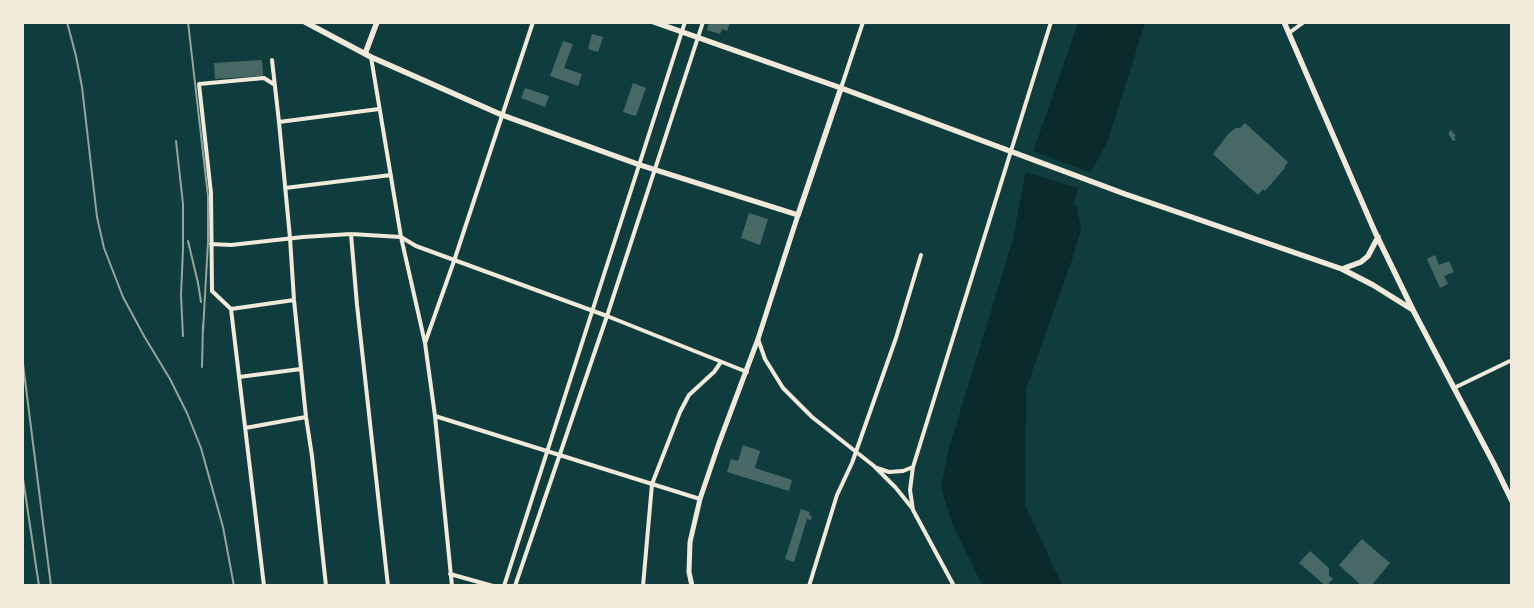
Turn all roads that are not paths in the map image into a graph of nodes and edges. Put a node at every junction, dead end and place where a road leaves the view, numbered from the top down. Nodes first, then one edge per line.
1 (305, 22) edge
2 (377, 22) edge
3 (533, 22) edge
4 (654, 22) edge
5 (685, 22) edge
6 (702, 22) edge
7 (862, 22) edge
8 (1051, 22) edge
9 (1284, 22) edge
10 (1304, 22) edge
11 (682, 32) junction
12 (1289, 33) junction
13 (697, 38) junction
14 (368, 56) junction
15 (272, 60) dead end
16 (275, 85) junction
17 (841, 88) junction
18 (379, 109) junction
19 (502, 115) junction
20 (279, 122) junction
21 (1010, 151) junction
22 (640, 165) junction
23 (654, 169) junction
24 (391, 175) junction
25 (285, 188) junction
26 (798, 215) junction
27 (351, 234) junction
28 (402, 237) junction
29 (1378, 237) junction
30 (290, 238) junction
31 (211, 244) junction
32 (921, 255) dead end
33 (454, 260) junction
34 (1342, 269) junction
35 (294, 300) junction
36 (231, 309) junction
37 (1413, 310) junction
38 (592, 311) junction
39 (607, 316) junction
40 (758, 339) junction
41 (425, 343) junction
42 (1512, 360) edge
43 (721, 362) junction
44 (301, 369) junction
45 (747, 372) junction
46 (239, 377) junction
47 (1454, 388) junction
48 (435, 416) junction
49 (306, 417) junction
50 (245, 428) junction
51 (548, 450) junction
52 (855, 451) junction
53 (560, 454) junction
54 (874, 466) junction
55 (914, 467) junction
56 (652, 484) junction
57 (700, 499) junction
58 (1512, 501) edge
59 (913, 510) junction
60 (450, 574) junction
61 (264, 586) edge
62 (326, 586) edge
63 (388, 586) edge
64 (452, 586) edge
65 (493, 586) edge
66 (504, 586) edge
67 (516, 586) edge
68 (643, 586) edge
69 (692, 586) edge
70 (809, 586) edge
71 (954, 586) edge

1 - 14 main road
2 - 14 main road
3 - 19 street
4 - 11 main road
5 - 11 street
6 - 13 street
7 - 17 street
8 - 21 street
9 - 12 main road
10 - 12 street
11 - 13 main road
11 - 22 street
12 - 29 main road
13 - 17 main road
13 - 23 street
14 - 18 street
14 - 19 main road
15 - 16 street
16 - 20 street
16 - 31 street
17 - 21 main road
17 - 26 main road
18 - 20 street
18 - 24 street
19 - 22 main road
19 - 33 street
20 - 25 street
21 - 34 main road
21 - 55 street
22 - 23 main road
22 - 38 street
23 - 26 main road
23 - 39 street
24 - 25 street
24 - 28 street
25 - 30 street
26 - 40 street
27 - 28 street
27 - 30 street
27 - 63 street
28 - 33 street
28 - 41 street
29 - 34 main road
29 - 37 main road
30 - 31 street
30 - 35 street
31 - 36 street
32 - 52 street
33 - 38 street
33 - 41 street
34 - 37 main road
35 - 36 street
35 - 44 street
36 - 46 street
37 - 47 main road
38 - 39 street
38 - 51 street
39 - 43 street
39 - 53 street
40 - 45 street
40 - 52 street
41 - 48 street
42 - 47 street
43 - 45 street
43 - 56 street
44 - 46 street
44 - 49 street
45 - 57 street
46 - 50 street
47 - 58 main road
48 - 51 street
48 - 60 street
49 - 50 street
49 - 62 street
50 - 61 street
51 - 53 street
51 - 66 street
52 - 54 street
52 - 70 street
53 - 56 street
53 - 67 street
54 - 55 street
54 - 59 street
55 - 59 street
56 - 57 street
56 - 68 street
57 - 69 street
59 - 71 street
60 - 64 street
60 - 65 street

